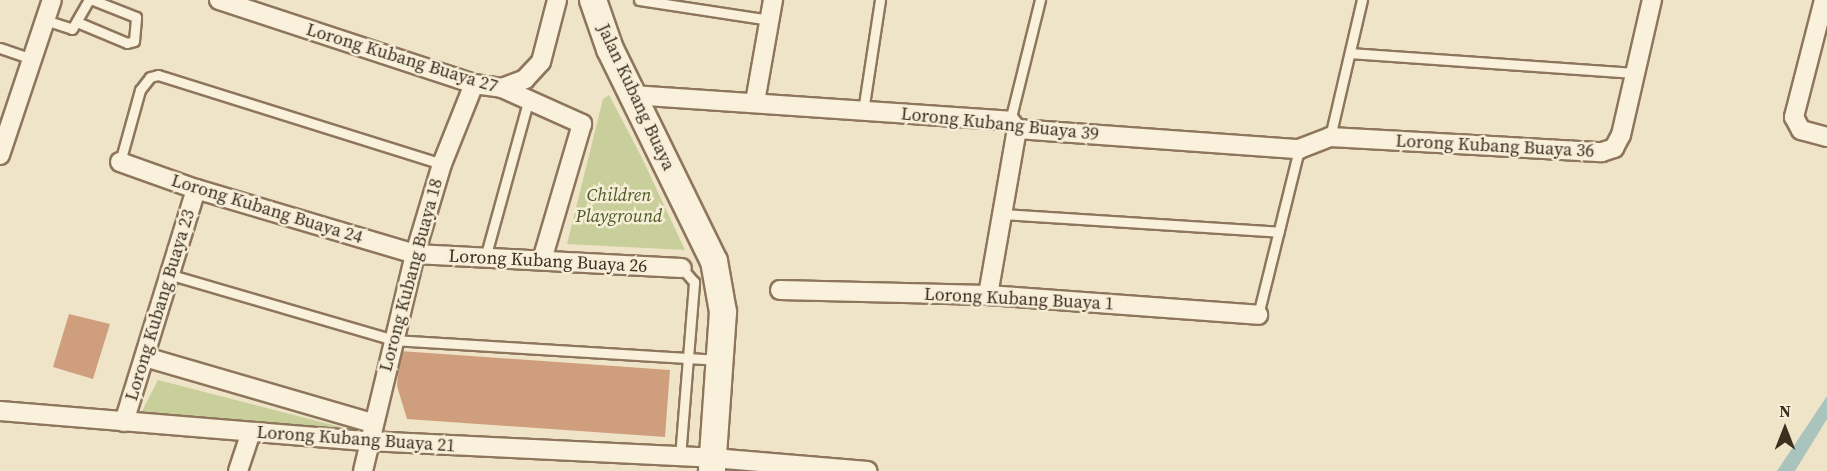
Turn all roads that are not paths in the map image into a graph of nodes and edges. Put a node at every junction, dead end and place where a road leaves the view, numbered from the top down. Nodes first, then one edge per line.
1 (52, 0) edge
2 (91, 0) edge
3 (219, 0) edge
4 (557, 0) edge
5 (593, 0) edge
6 (639, 0) edge
7 (773, 0) edge
8 (880, 0) edge
9 (1040, 0) edge
10 (1362, 0) edge
11 (1652, 0) edge
12 (1824, 0) edge
13 (683, 3) edge
14 (45, 20) junction
15 (770, 20) junction
16 (77, 22) junction
17 (0, 48) edge
18 (1350, 53) junction
19 (32, 58) junction
20 (1637, 73) junction
21 (474, 84) junction
22 (502, 88) junction
23 (632, 95) junction
24 (530, 98) junction
25 (755, 102) junction
26 (863, 111) junction
27 (1013, 125) junction
28 (1330, 137) junction
29 (1827, 137) edge
30 (1299, 149) junction
31 (0, 155) edge
32 (120, 162) joint
33 (442, 164) junction
34 (196, 189) junction
35 (1003, 214) junction
36 (1278, 232) junction
37 (415, 254) junction
38 (485, 258) junction
39 (542, 260) junction
40 (682, 268) joint
41 (168, 274) junction
42 (780, 290) dead end
43 (988, 295) junction
44 (1258, 315) joint
45 (393, 340) junction
46 (145, 357) junction
47 (688, 357) junction
48 (722, 360) junction
49 (0, 411) edge
50 (124, 422) junction
51 (251, 432) junction
52 (370, 432) junction
53 (680, 457) junction
54 (713, 465) edge
55 (817, 468) edge
56 (238, 471) edge
57 (363, 471) edge
58 (867, 471) edge

1 - 14 street
2 - 16 lane
2 - 16 lane
3 - 21 street, Lorong Kubang Buaya 27
4 - 22 street
5 - 23 street, Jalan Kubang Buaya
6 - 13 lane
7 - 15 street
8 - 26 lane
9 - 27 lane
10 - 18 lane
11 - 20 street, Lorong Kubang Buaya 36
12 - 29 street
13 - 15 lane
14 - 16 lane
14 - 19 street
15 - 25 street
17 - 19 lane
18 - 20 lane
18 - 28 lane
19 - 31 street
20 - 28 street, Lorong Kubang Buaya 36
21 - 22 street, Lorong Kubang Buaya 27
21 - 33 street, Lorong Kubang Buaya 18
22 - 24 street, Lorong Kubang Buaya 27
23 - 25 street, Lorong Kubang Buaya 39
23 - 48 street, Jalan Kubang Buaya
24 - 38 lane
24 - 39 street, Lorong Kubang Buaya 27
25 - 26 street, Lorong Kubang Buaya 39
26 - 27 street, Lorong Kubang Buaya 39
27 - 30 street, Lorong Kubang Buaya 39
27 - 35 street
28 - 30 street, Lorong Kubang Buaya 39
30 - 36 lane
32 - 33 lane
32 - 34 street, Lorong Kubang Buaya 24
33 - 37 street, Lorong Kubang Buaya 18
34 - 37 street, Lorong Kubang Buaya 24
34 - 41 street, Lorong Kubang Buaya 23
35 - 36 lane
35 - 43 street
36 - 44 lane
37 - 38 street, Lorong Kubang Buaya 26
37 - 45 street, Lorong Kubang Buaya 18
38 - 39 street, Lorong Kubang Buaya 26
39 - 40 street, Lorong Kubang Buaya 26
40 - 47 lane
41 - 45 lane
41 - 46 street, Lorong Kubang Buaya 23
42 - 43 street, Lorong Kubang Buaya 1
43 - 44 street, Lorong Kubang Buaya 1
45 - 47 lane
45 - 52 street, Lorong Kubang Buaya 18
46 - 50 street, Lorong Kubang Buaya 23
46 - 52 street
47 - 48 lane
47 - 53 lane
48 - 54 street, Jalan Kubang Buaya
49 - 50 street, Lorong Kubang Buaya 21
50 - 51 street, Lorong Kubang Buaya 21
51 - 52 street, Lorong Kubang Buaya 21
51 - 56 street
52 - 53 street, Lorong Kubang Buaya 21
52 - 57 street, Lorong Kubang Buaya 18
53 - 54 street, Lorong Kubang Buaya 21
54 - 55 street, Lorong Kubang Buaya 21
55 - 58 street, Lorong Kubang Buaya 21

